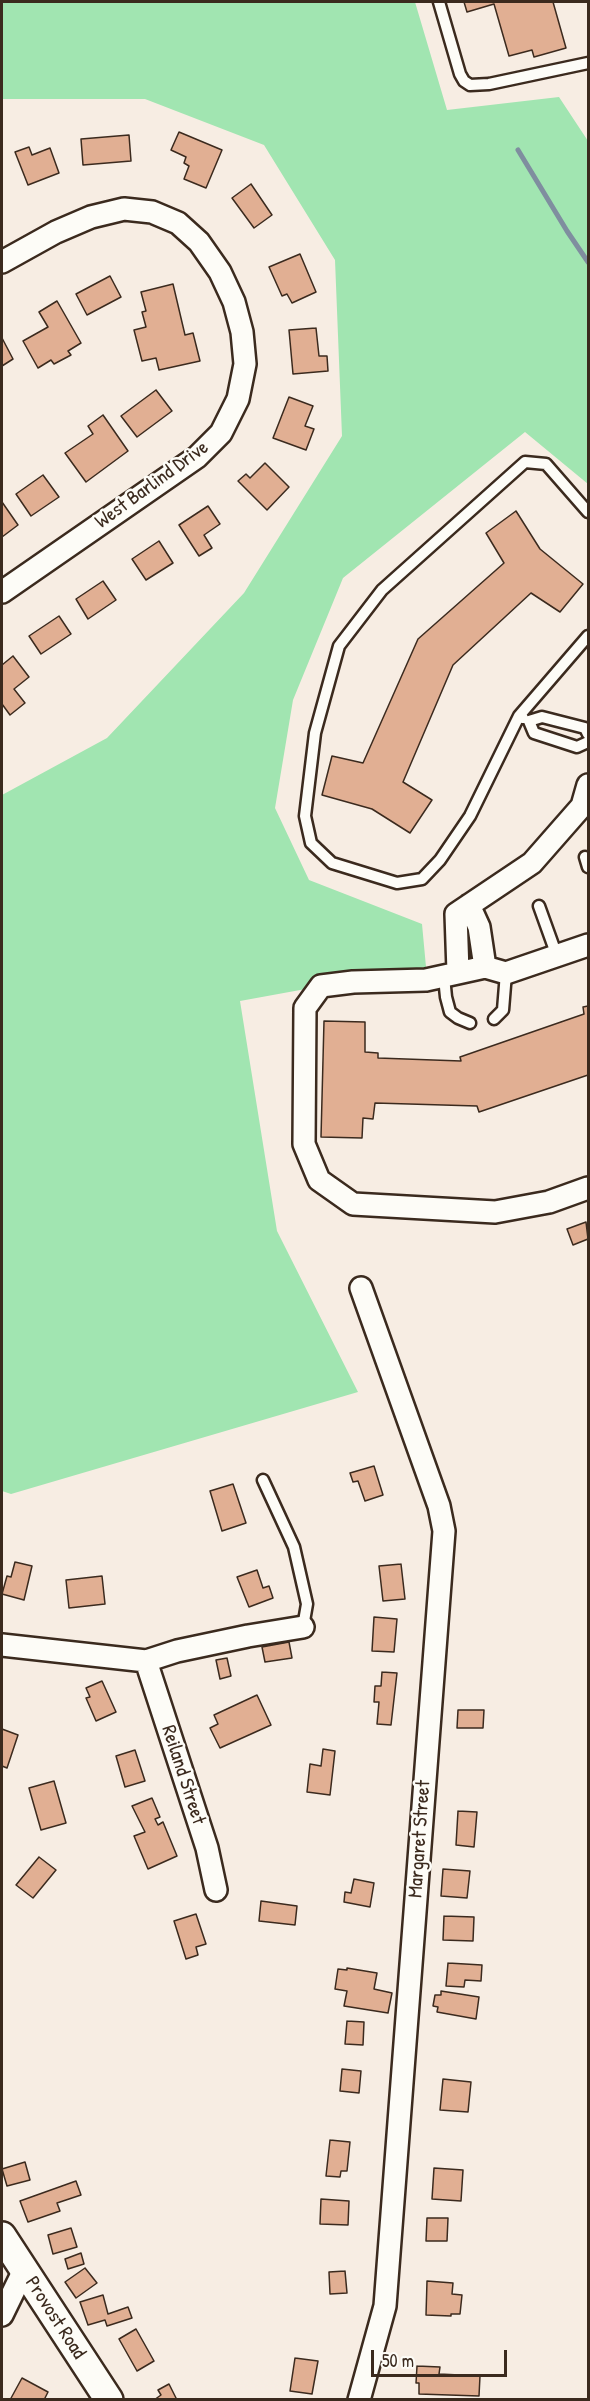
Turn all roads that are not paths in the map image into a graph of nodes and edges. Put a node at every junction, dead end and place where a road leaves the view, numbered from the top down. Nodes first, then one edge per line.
1 (439, 2) edge
2 (588, 63) edge
3 (2, 262) edge
4 (588, 512) edge
5 (2, 592) edge
6 (588, 636) edge
7 (524, 718) junction
8 (588, 734) edge
9 (588, 742) edge
10 (588, 785) edge
11 (469, 905) junction
12 (539, 906) dead end
13 (588, 945) edge
14 (557, 956) junction
15 (485, 967) junction
16 (506, 973) junction
17 (451, 974) junction
18 (494, 1018) dead end
19 (470, 1023) dead end
20 (588, 1188) edge
21 (361, 1288) dead end
22 (263, 1480) dead end
23 (303, 1627) joint
24 (2, 1645) edge
25 (146, 1661) junction
26 (216, 1890) dead end
27 (2, 2236) edge
28 (24, 2270) junction
29 (2, 2315) edge
30 (109, 2400) edge
31 (359, 2400) edge

1 - 2 lane
3 - 5 street, West Barlind Drive
4 - 7 lane
6 - 7 lane
7 - 8 lane
7 - 9 lane
10 - 11 street
11 - 15 street
11 - 17 street
12 - 14 lane
13 - 14 street
14 - 16 street
15 - 16 street
15 - 17 street
16 - 18 lane
17 - 19 lane
17 - 20 street
21 - 31 street, Margaret Street
22 - 23 lane
23 - 25 street
24 - 25 street
25 - 26 street, Reiland Street
27 - 28 street, Provost Road
28 - 29 street
28 - 30 street, Provost Road

